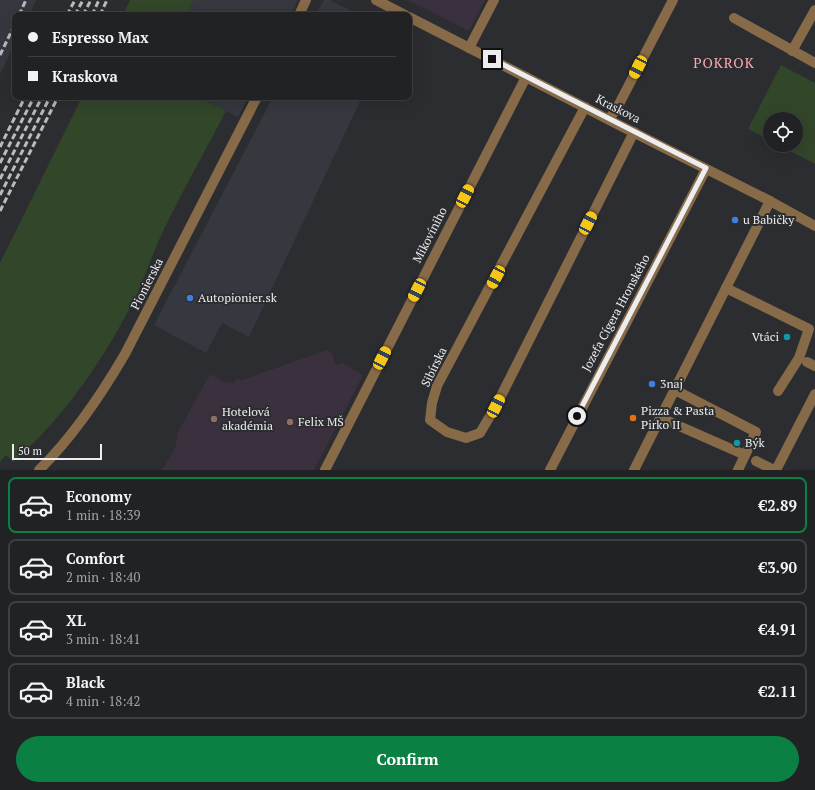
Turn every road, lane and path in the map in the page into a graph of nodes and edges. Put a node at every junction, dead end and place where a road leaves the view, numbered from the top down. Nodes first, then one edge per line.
1 (306, 0) edge
2 (376, 0) edge
3 (494, 0) edge
4 (673, 0) edge
5 (815, 10) edge
6 (300, 12) edge
7 (399, 12) edge
8 (734, 18) dead end
9 (412, 19) edge
10 (469, 48) junction
11 (792, 51) junction
12 (815, 63) edge
13 (526, 77) junction
14 (255, 100) edge
15 (585, 107) junction
16 (609, 119) junction
17 (634, 132) junction
18 (706, 168) junction
19 (770, 201) junction
20 (815, 226) edge
21 (726, 288) junction
22 (675, 390) junction
23 (778, 392) dead end
24 (815, 394) edge
25 (661, 418) junction
26 (745, 455) junction
27 (756, 461) dead end
28 (39, 470) edge
29 (325, 470) edge
30 (550, 470) edge
31 (634, 470) edge
32 (738, 470) edge
33 (775, 470) edge

1 - 6 street
2 - 7 street
3 - 10 street
4 - 16 street
5 - 11 street
8 - 11 street
9 - 10 street, Kraskova
10 - 13 street, Kraskova
11 - 12 street
13 - 15 street, Kraskova
13 - 29 street, Mikovíniho
14 - 28 street, Pionierska
15 - 16 street, Kraskova
15 - 17 street, Sibírska
16 - 17 street, Kraskova
17 - 18 street, Kraskova
18 - 19 street, Kraskova
18 - 30 street, Jozefa Cígera Hronského
19 - 20 street, Kraskova
19 - 21 street
21 - 22 street
21 - 23 street
22 - 25 street
22 - 26 street
24 - 33 street
25 - 26 street
25 - 31 street
26 - 32 street
27 - 33 street

